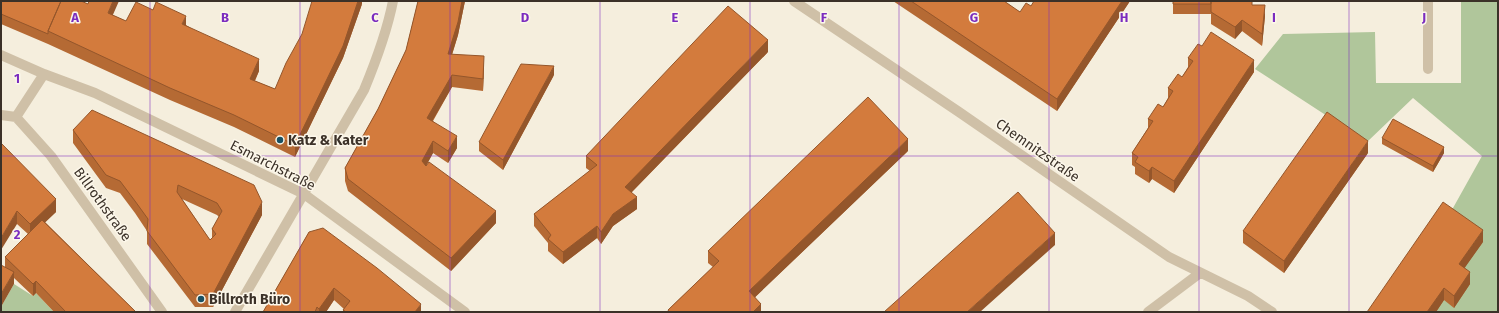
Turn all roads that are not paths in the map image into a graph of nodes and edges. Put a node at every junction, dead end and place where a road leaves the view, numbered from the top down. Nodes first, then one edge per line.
1 (393, 1) edge
2 (794, 1) edge
3 (1428, 1) edge
4 (1, 55) edge
5 (1428, 69) dead end
6 (44, 74) junction
7 (1, 115) edge
8 (16, 117) junction
9 (304, 194) junction
10 (1200, 273) junction
11 (162, 312) edge
12 (235, 312) edge
13 (465, 312) edge
14 (1148, 312) edge
15 (1272, 312) edge

1 - 9 street
2 - 10 street, Chemnitzstraße
3 - 5 street
4 - 6 street, Esmarchstraße
6 - 8 street
6 - 9 street, Esmarchstraße
7 - 8 street
8 - 11 street, Billrothstraße
9 - 12 street
9 - 13 street, Esmarchstraße
10 - 14 street
10 - 15 street, Chemnitzstraße

